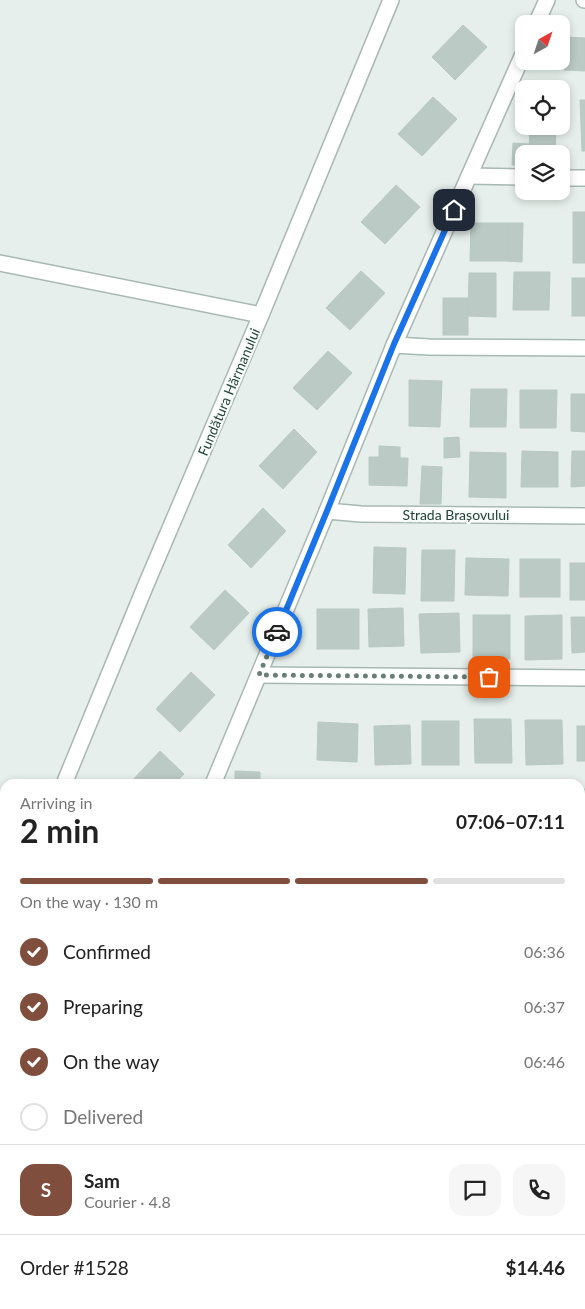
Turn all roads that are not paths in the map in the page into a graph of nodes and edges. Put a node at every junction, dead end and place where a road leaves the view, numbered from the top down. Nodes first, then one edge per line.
1 (391, 0) edge
2 (546, 0) edge
3 (540, 15) edge
4 (516, 70) edge
5 (469, 176) junction
6 (515, 177) edge
7 (570, 178) edge
8 (585, 178) edge
9 (0, 263) edge
10 (262, 315) junction
11 (394, 344) junction
12 (585, 348) edge
13 (327, 511) junction
14 (585, 516) edge
15 (259, 675) junction
16 (585, 678) edge
17 (66, 779) edge
18 (216, 779) edge

1 - 10 street, Fundătura Hărmanului
2 - 3 street
4 - 5 street
5 - 6 street
5 - 11 street
7 - 8 street
9 - 10 street
10 - 17 street, Fundătura Hărmanului
11 - 12 street
11 - 13 street
13 - 14 street, Strada Brașovului
13 - 15 street
15 - 16 street
15 - 18 street

